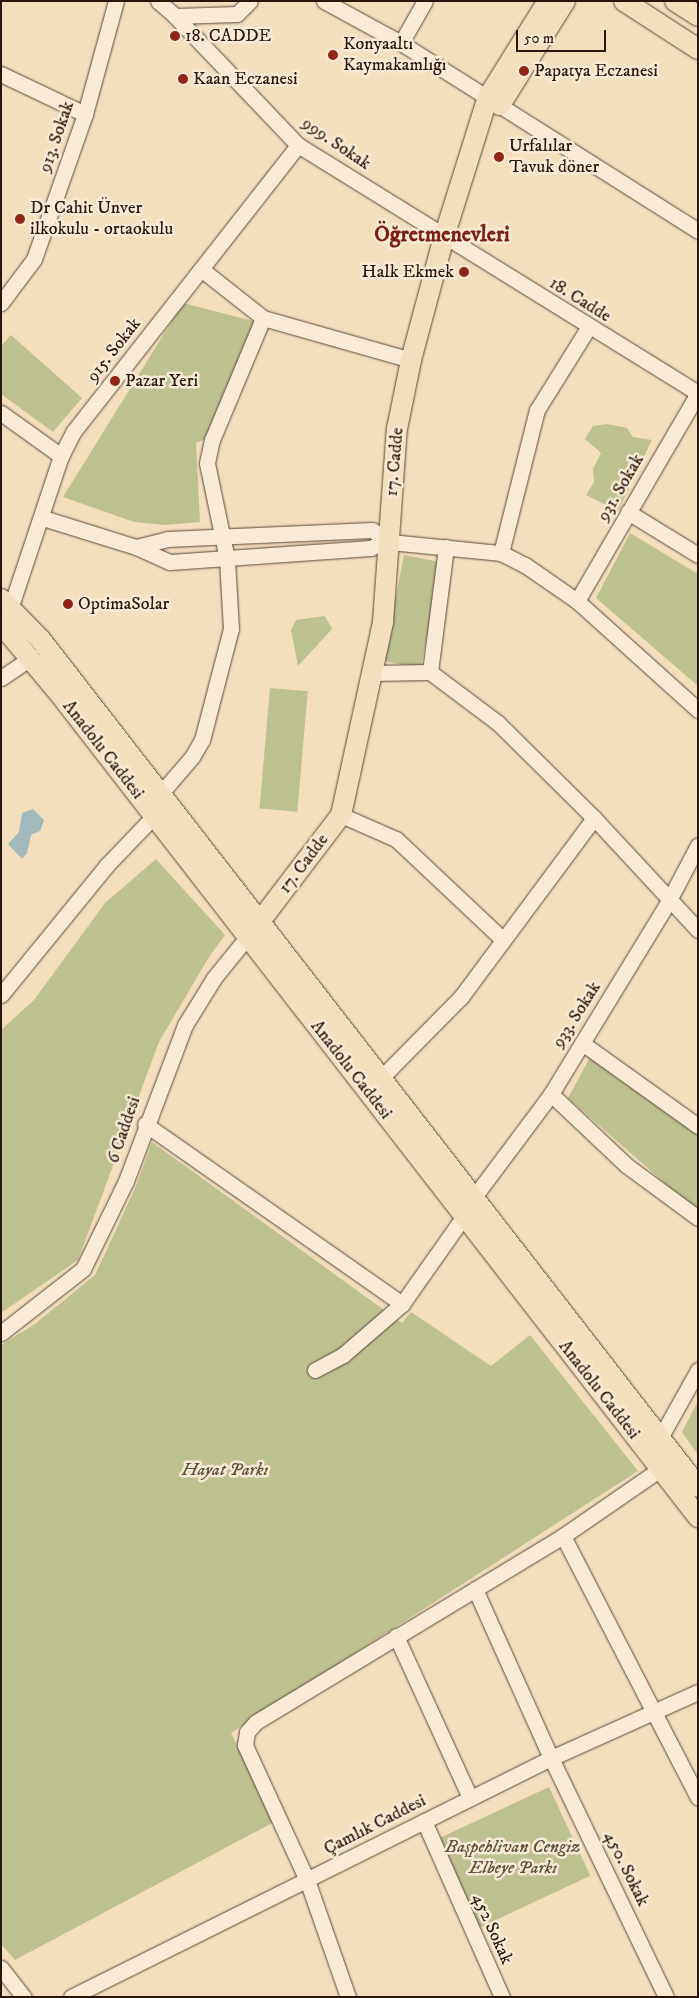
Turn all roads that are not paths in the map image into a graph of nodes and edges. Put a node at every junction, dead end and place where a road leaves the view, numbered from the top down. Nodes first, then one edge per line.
1 (116, 1) edge
2 (158, 1) edge
3 (250, 1) edge
4 (324, 1) edge
5 (425, 1) edge
6 (548, 1) edge
7 (565, 1) edge
8 (624, 1) edge
9 (676, 1) edge
10 (539, 10) edge
11 (175, 16) junction
12 (698, 16) edge
13 (400, 43) junction
14 (698, 49) edge
15 (1, 74) edge
16 (494, 101) junction
17 (85, 114) junction
18 (298, 145) junction
19 (698, 231) edge
20 (444, 237) junction
21 (201, 269) junction
22 (1, 303) edge
23 (263, 318) junction
24 (588, 328) junction
25 (411, 360) junction
26 (698, 393) edge
27 (1, 413) edge
28 (61, 456) junction
29 (628, 512) junction
30 (43, 518) junction
31 (223, 537) junction
32 (386, 541) junction
33 (136, 547) junction
34 (446, 548) junction
35 (500, 553) junction
36 (698, 554) edge
37 (227, 559) junction
38 (576, 601) junction
39 (6, 603) edge
40 (1, 624) edge
41 (30, 658) junction
42 (430, 672) junction
43 (371, 673) junction
44 (1, 678) edge
45 (698, 710) edge
46 (160, 793) junction
47 (341, 815) junction
48 (154, 816) junction
49 (594, 818) junction
50 (698, 845) edge
51 (668, 902) junction
52 (261, 920) junction
53 (698, 930) edge
54 (247, 937) junction
55 (503, 940) junction
56 (1, 995) edge
57 (582, 1043) junction
58 (382, 1078) junction
59 (550, 1094) junction
60 (145, 1124) junction
61 (698, 1126) edge
62 (474, 1197) junction
63 (464, 1216) junction
64 (698, 1218) edge
65 (402, 1304) junction
66 (1, 1332) edge
67 (315, 1370) dead end
68 (698, 1370) edge
69 (660, 1438) junction
70 (660, 1469) junction
71 (698, 1487) edge
72 (698, 1518) edge
73 (563, 1536) junction
74 (475, 1588) junction
75 (396, 1636) junction
76 (698, 1692) edge
77 (657, 1713) junction
78 (551, 1758) junction
79 (698, 1797) edge
80 (470, 1798) junction
81 (424, 1821) junction
82 (307, 1880) junction
83 (1, 1968) edge
84 (24, 1997) edge
85 (71, 1997) edge
86 (348, 1997) edge
87 (502, 1997) edge
88 (666, 1997) edge

1 - 17 street, 913. Sokak
2 - 11 street, 999. Sokak
3 - 11 street
4 - 13 street
5 - 13 street
6 - 10 main road, 17. Cadde
7 - 16 main road
8 - 14 main road
9 - 12 main road
10 - 16 main road, 17. Cadde
11 - 18 street, 999. Sokak
13 - 16 street
15 - 17 street
16 - 19 street
16 - 20 main road, 17. Cadde
17 - 22 street, 913. Sokak
18 - 20 street, 999. Sokak
18 - 21 street, 915. Sokak
20 - 24 street, 18. Cadde
20 - 25 main road, 17. Cadde
21 - 23 street
21 - 28 street, 915. Sokak
23 - 25 street
23 - 31 street
24 - 26 street, 18. Cadde
24 - 35 street
25 - 32 main road, 17. Cadde
26 - 29 street, 931. Sokak
27 - 28 street
28 - 30 street, 915. Sokak
29 - 36 street
29 - 38 street, 931. Sokak
30 - 33 street
30 - 39 street, 915. Sokak
31 - 32 street
31 - 33 street
31 - 37 street
32 - 34 street
32 - 37 street
32 - 43 main road, 17. Cadde
33 - 37 street
34 - 35 street
34 - 42 street
35 - 38 street
37 - 46 street
38 - 45 street
39 - 46 main road, Anadolu Caddesi
40 - 41 main road, Anadolu Caddesi
41 - 44 street
41 - 48 main road, Anadolu Caddesi
42 - 43 street
42 - 49 street
43 - 47 main road, 17. Cadde
46 - 52 main road, Anadolu Caddesi
47 - 52 main road, 17. Cadde
47 - 55 street
48 - 54 main road, Anadolu Caddesi
48 - 56 street
49 - 51 street
49 - 55 street
50 - 51 street, 933. Sokak
51 - 53 street
51 - 57 street, 933. Sokak
52 - 54 street, 6 Caddesi
52 - 58 main road, Anadolu Caddesi
54 - 60 street, 6 Caddesi
54 - 63 main road, Anadolu Caddesi
55 - 58 street
57 - 59 street, 933. Sokak
57 - 61 street
58 - 62 main road, Anadolu Caddesi
59 - 62 street, 933. Sokak
59 - 64 street
60 - 65 street
60 - 66 street, 6 Caddesi
62 - 69 main road, Anadolu Caddesi
63 - 65 street
63 - 70 main road, Anadolu Caddesi
65 - 67 street
68 - 69 street
69 - 71 main road, Anadolu Caddesi
70 - 72 main road, Anadolu Caddesi
70 - 73 street
73 - 74 street
73 - 77 street
74 - 75 street
74 - 78 street, 450. Sokak
75 - 80 street
75 - 82 street
76 - 77 street, Çamlık Caddesi
77 - 78 street, Çamlık Caddesi
77 - 79 street
78 - 80 street, Çamlık Caddesi
78 - 88 street, 450. Sokak
80 - 81 street, Çamlık Caddesi
81 - 82 street, Çamlık Caddesi
81 - 87 street, 452 Sokak
82 - 85 street, Çamlık Caddesi
82 - 86 street
83 - 84 street

